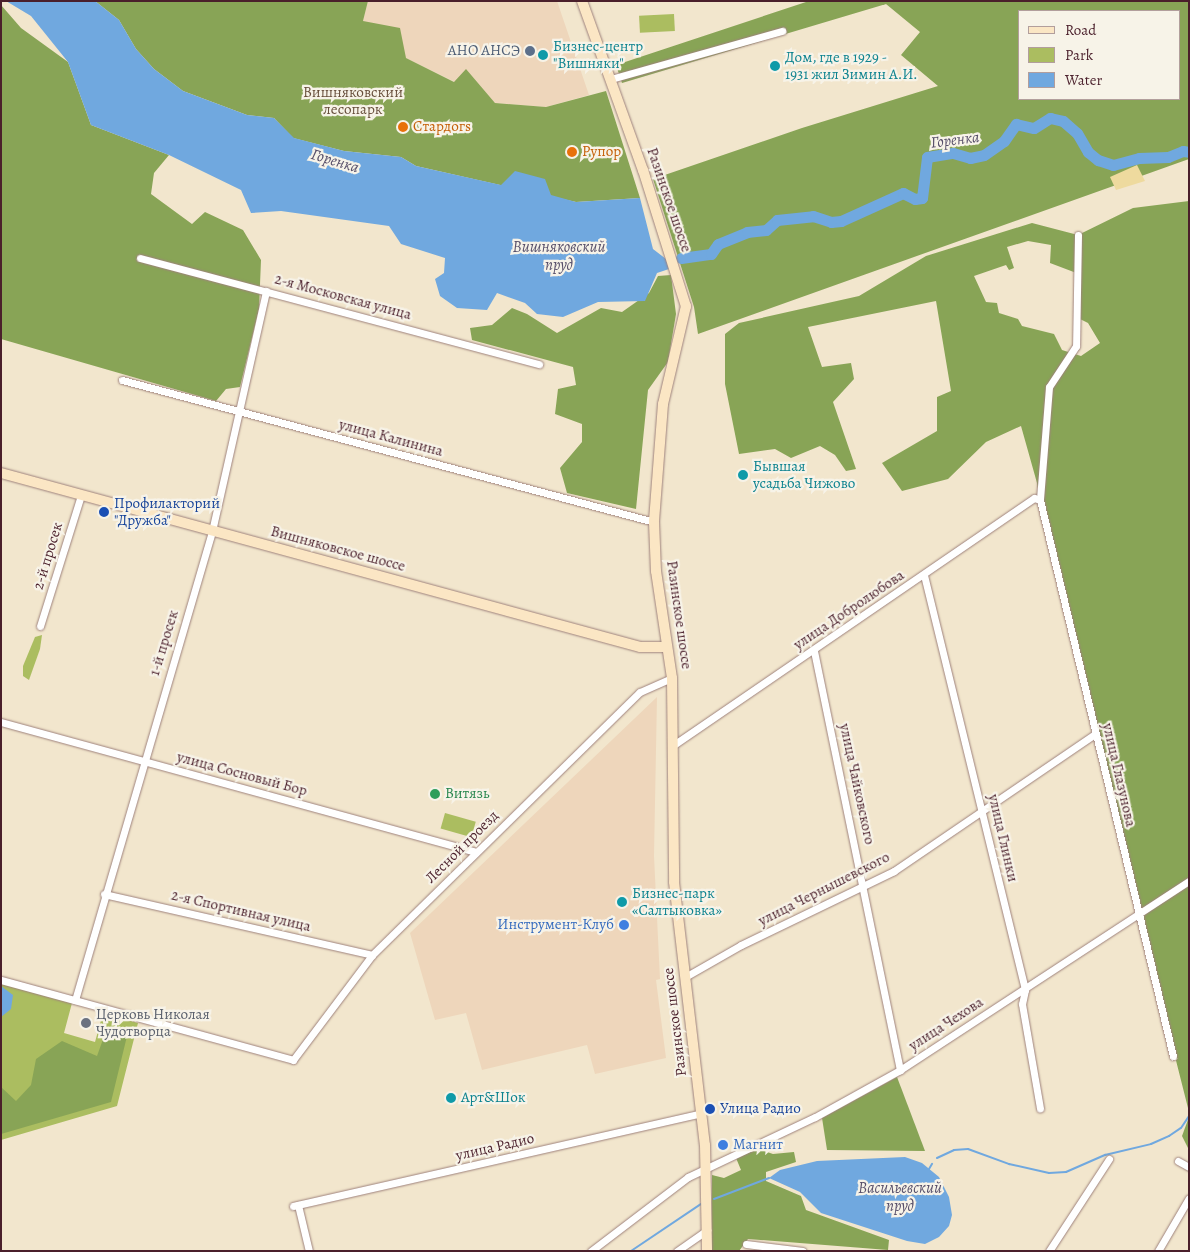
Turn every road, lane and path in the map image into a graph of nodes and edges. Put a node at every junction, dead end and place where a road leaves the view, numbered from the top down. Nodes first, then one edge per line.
1 (582, 1) edge
2 (782, 31) dead end
3 (611, 78) junction
4 (1078, 235) dead end
5 (140, 258) dead end
6 (266, 291) junction
7 (539, 364) dead end
8 (122, 380) dead end
9 (238, 411) junction
10 (1, 474) edge
11 (81, 496) junction
12 (1040, 500) junction
13 (654, 522) junction
14 (212, 531) junction
15 (924, 575) junction
16 (40, 626) dead end
17 (667, 647) junction
18 (814, 651) junction
19 (672, 678) junction
20 (1, 722) edge
21 (1095, 734) junction
22 (672, 746) junction
23 (142, 761) junction
24 (983, 810) junction
25 (476, 852) junction
26 (1189, 881) edge
27 (864, 887) junction
28 (104, 894) junction
29 (1137, 915) junction
30 (372, 955) junction
31 (685, 977) junction
32 (1, 980) edge
33 (1025, 990) junction
34 (75, 1000) junction
35 (1173, 1056) dead end
36 (900, 1070) junction
37 (1040, 1108) dead end
38 (702, 1112) junction
39 (1109, 1159) dead end
40 (1178, 1161) dead end
41 (1189, 1167) edge
42 (706, 1170) junction
43 (1189, 1198) edge
44 (708, 1230) junction
45 (746, 1244) dead end
46 (309, 1251) edge
47 (591, 1251) edge
48 (677, 1251) edge
49 (707, 1251) edge
50 (803, 1251) edge
51 (1049, 1251) edge
52 (1158, 1251) edge

1 - 3 main road, Разинское шоссе
2 - 3 street
3 - 13 main road, Разинское шоссе
4 - 12 street, улица Глазунова
5 - 6 street, 2-я Московская улица
6 - 7 street, 2-я Московская улица
6 - 9 street, 1-й просек
8 - 9 street, улица Калинина
9 - 13 street, улица Калинина
9 - 14 street, 1-й просек
10 - 11 main road, Вишняковское шоссе
11 - 14 main road, Вишняковское шоссе
11 - 16 street, 2-й просек
12 - 15 street, улица Добролюбова
12 - 21 street, улица Глазунова
13 - 17 main road, Разинское шоссе
14 - 17 main road, Вишняковское шоссе
14 - 23 street, 1-й просек
15 - 18 street, улица Добролюбова
15 - 24 street, улица Глинки
17 - 19 main road, Разинское шоссе
18 - 22 street, улица Добролюбова
18 - 27 street, улица Чайковского
19 - 22 main road, Разинское шоссе
19 - 25 street, Лесной проезд
20 - 23 street, улица Сосновый Бор
21 - 24 street, улица Чернышевского
21 - 29 street, улица Глазунова
22 - 31 main road, Разинское шоссе
23 - 25 street, улица Сосновый Бор
23 - 28 street, 1-й просек
24 - 27 street, улица Чернышевского
24 - 33 street, улица Глинки
25 - 30 street, Лесной проезд
26 - 29 street, улица Чехова
27 - 31 street, улица Чернышевского
27 - 36 street, улица Чайковского
28 - 30 street, 2-я Спортивная улица
28 - 34 street, 1-й просек
29 - 33 street, улица Чехова
29 - 35 street, улица Глазунова
30 - 34 street, Лесной проезд
31 - 38 main road, Разинское шоссе
32 - 34 street
33 - 36 street, улица Чехова
33 - 37 street, улица Глинки
36 - 42 street, улица Чехова
38 - 42 main road, Разинское шоссе
38 - 46 street, улица Радио
39 - 51 street
40 - 41 street
42 - 44 main road, Разинское шоссе
42 - 47 street, улица Чехова
43 - 52 street
44 - 48 street
44 - 49 main road, Разинское шоссе
45 - 50 street

